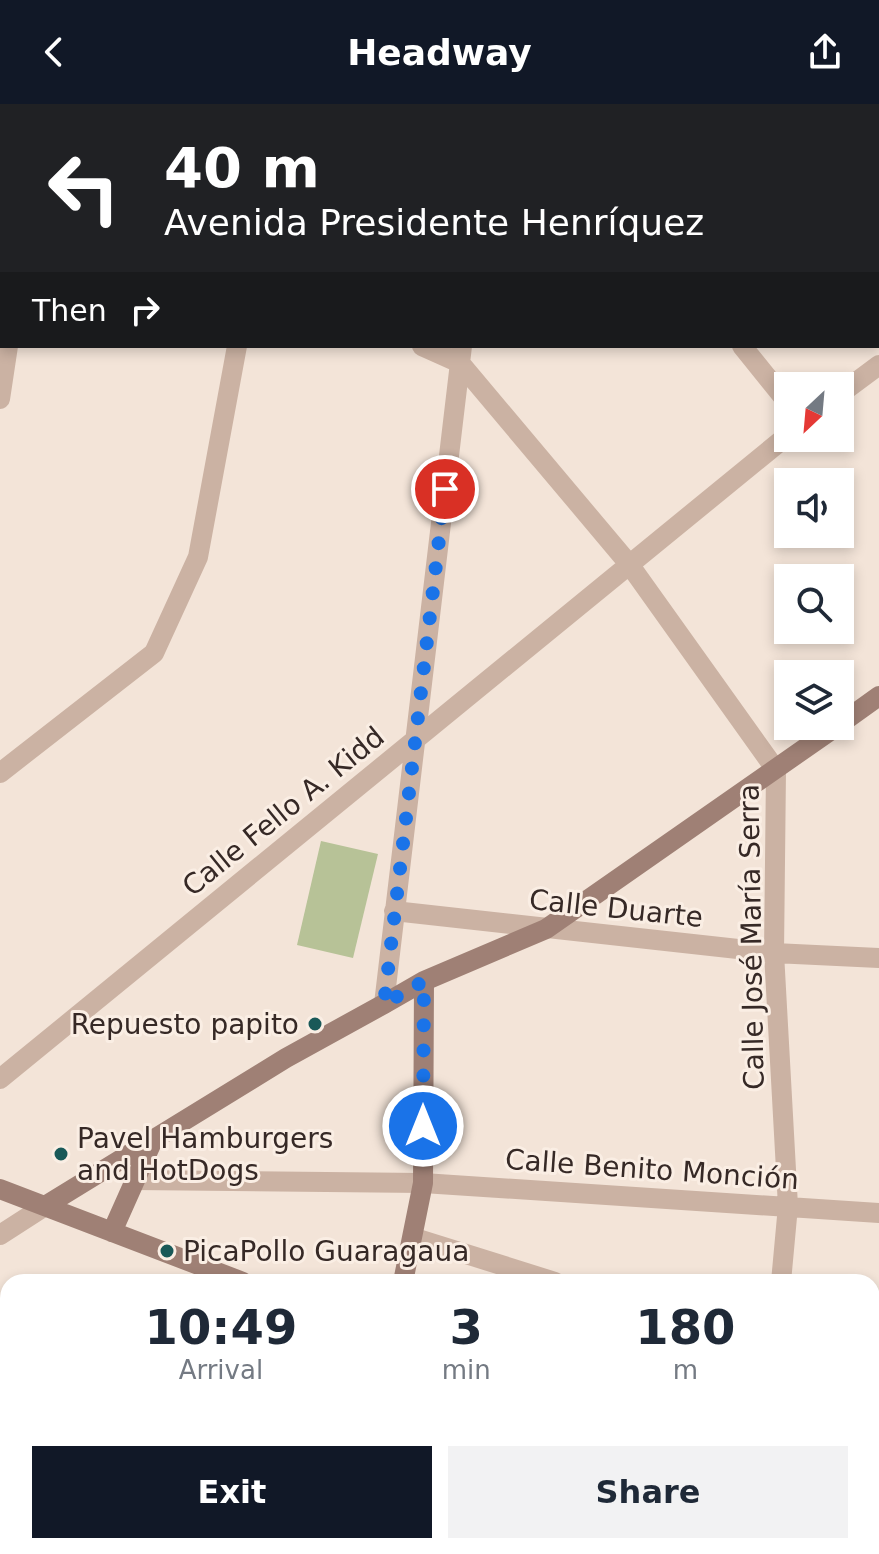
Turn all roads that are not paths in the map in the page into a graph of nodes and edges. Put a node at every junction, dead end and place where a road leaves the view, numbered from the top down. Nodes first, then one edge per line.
1 (8, 348) edge
2 (237, 348) edge
3 (431, 348) edge
4 (744, 348) edge
5 (461, 355) edge
6 (879, 365) edge
7 (854, 384) edge
8 (774, 386) edge
9 (0, 399) edge
10 (774, 446) edge
11 (629, 564) junction
12 (879, 696) edge
13 (854, 714) edge
14 (414, 739) junction
15 (817, 740) edge
16 (776, 770) junction
17 (0, 773) edge
18 (394, 911) junction
19 (546, 929) junction
20 (774, 953) junction
21 (879, 958) edge
22 (424, 981) junction
23 (384, 1004) junction
24 (0, 1079) edge
25 (153, 1140) junction
26 (134, 1180) junction
27 (423, 1183) junction
28 (0, 1189) edge
29 (45, 1206) junction
30 (788, 1206) junction
31 (879, 1213) edge
32 (112, 1232) junction
33 (0, 1235) edge
34 (415, 1238) junction
35 (222, 1274) edge
36 (405, 1274) edge
37 (530, 1274) edge
38 (782, 1274) edge

1 - 9 street
2 - 17 street
3 - 5 street
4 - 8 street
5 - 11 street, Calle José María Serra
5 - 14 street
6 - 7 street
10 - 11 street, Calle Fello A. Kidd
11 - 14 street, Calle Fello A. Kidd
11 - 16 street, Calle José María Serra
12 - 13 main road
14 - 18 street
14 - 24 street, Calle Fello A. Kidd
15 - 16 main road
16 - 19 main road
16 - 20 street, Calle José María Serra
18 - 19 street, Calle Duarte
18 - 23 street
19 - 20 street, Calle Duarte
19 - 22 main road
20 - 21 street, Calle Duarte
20 - 30 street, Calle José María Serra
22 - 23 main road
22 - 27 main road
23 - 25 main road
25 - 26 main road
25 - 29 main road
26 - 27 street, Calle Benito Monción
26 - 32 main road
27 - 30 street, Calle Benito Monción
27 - 34 main road
28 - 29 main road
29 - 32 main road
29 - 33 street
30 - 31 street, Calle Benito Monción
30 - 38 street, Calle José María Serra
32 - 35 main road
34 - 36 main road
34 - 37 street

